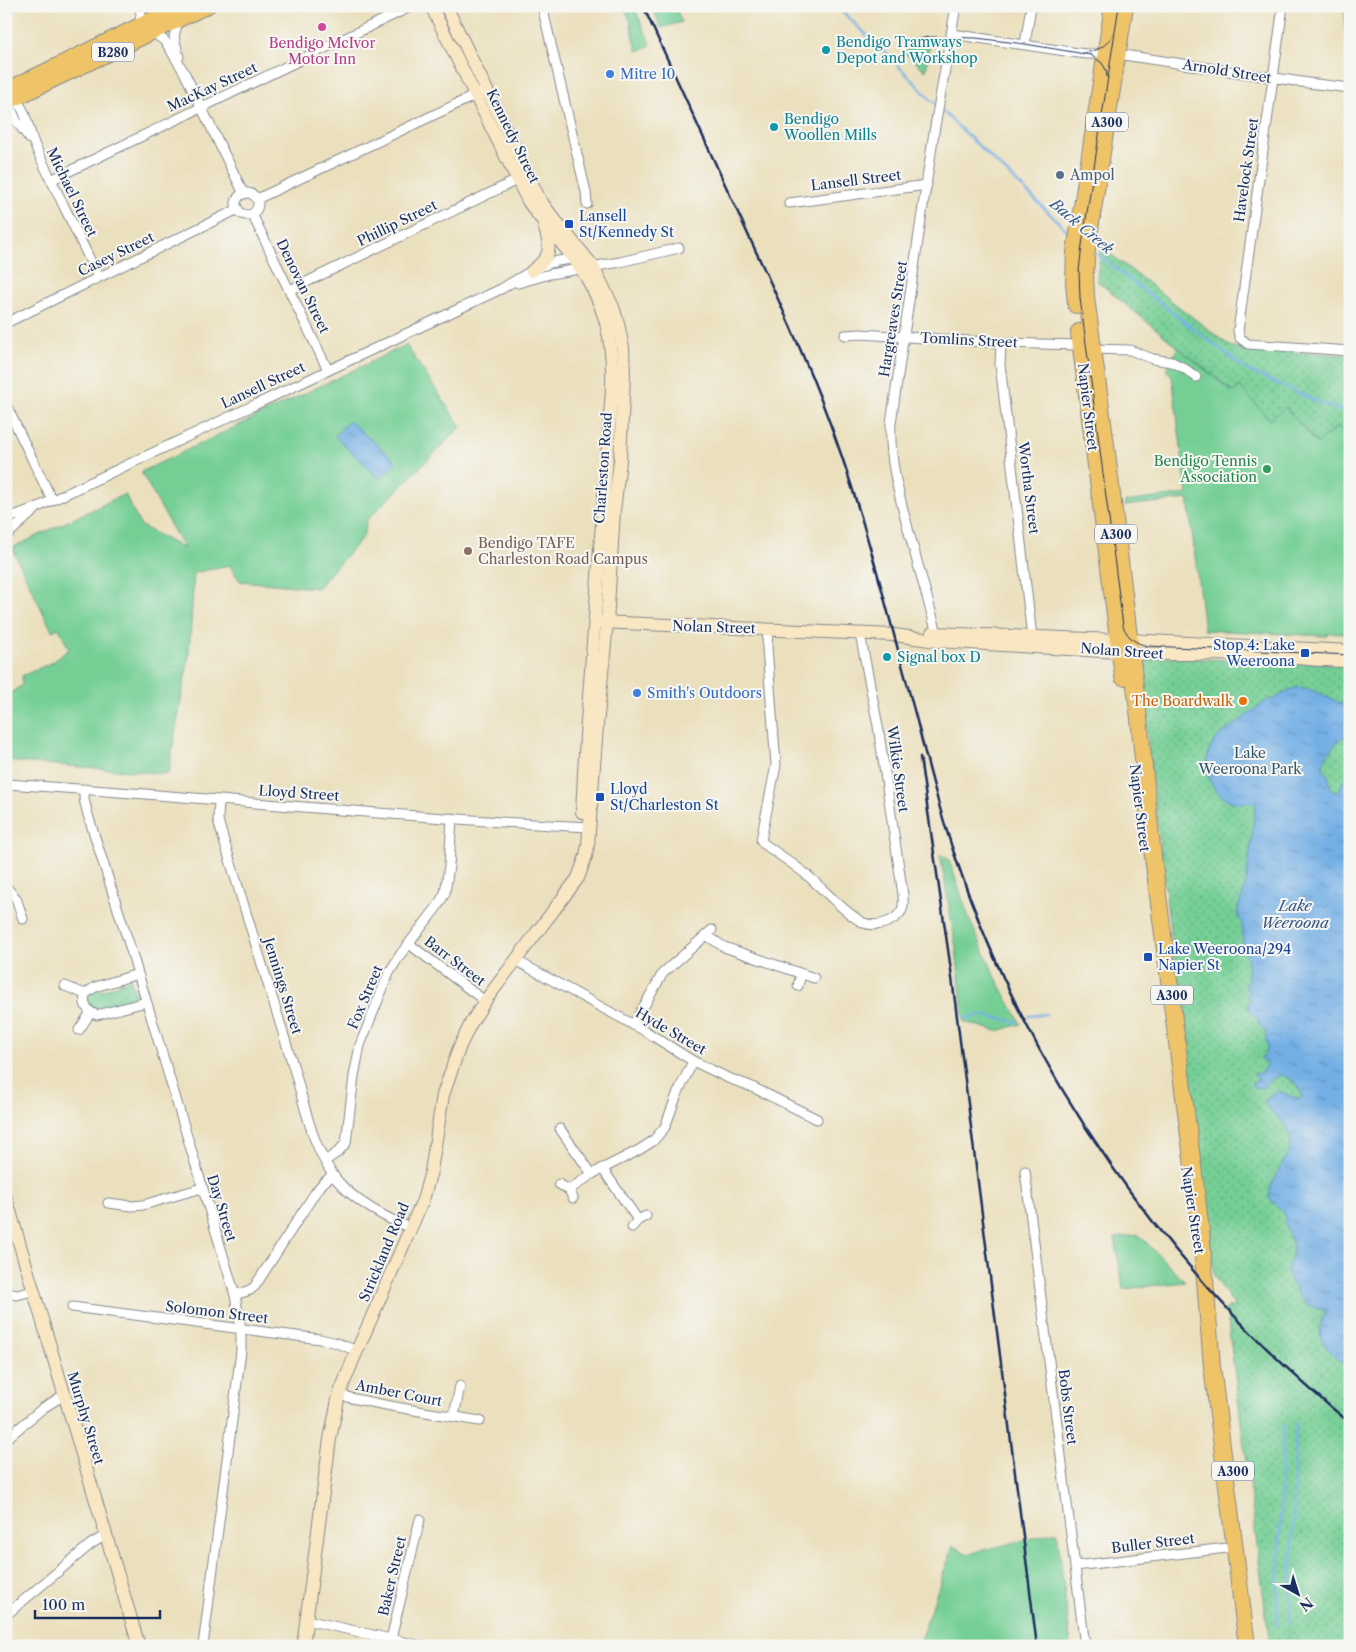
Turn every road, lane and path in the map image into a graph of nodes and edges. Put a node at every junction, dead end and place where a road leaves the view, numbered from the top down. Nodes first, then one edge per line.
1 (139, 6) edge
2 (179, 6) edge
3 (208, 6) edge
4 (412, 6) edge
5 (431, 6) edge
6 (446, 6) edge
7 (542, 6) edge
8 (956, 6) edge
9 (1031, 6) edge
10 (1113, 6) edge
11 (1124, 6) edge
12 (1283, 6) edge
13 (1348, 6) edge
14 (156, 11) edge
15 (178, 21) junction
16 (144, 32) junction
17 (1109, 32) junction
18 (952, 34) junction
19 (1350, 35) edge
20 (1025, 44) junction
21 (1074, 52) junction
22 (1111, 54) junction
23 (184, 72) junction
24 (1273, 78) junction
25 (1350, 88) edge
26 (481, 92) junction
27 (9, 94) edge
28 (201, 108) junction
29 (51, 180) junction
30 (517, 180) junction
31 (927, 185) junction
32 (244, 194) junction
33 (256, 199) junction
34 (789, 203) dead end
35 (587, 204) dead end
36 (238, 210) junction
37 (252, 214) junction
38 (544, 223) junction
39 (679, 248) dead end
40 (584, 264) junction
41 (532, 271) junction
42 (98, 277) junction
43 (501, 288) junction
44 (290, 290) junction
45 (6, 323) edge
46 (845, 335) dead end
47 (904, 336) junction
48 (1000, 343) junction
49 (1086, 347) junction
50 (1350, 351) edge
51 (328, 370) junction
52 (1196, 377) dead end
53 (6, 405) edge
54 (52, 500) junction
55 (38, 508) junction
56 (6, 519) edge
57 (6, 536) edge
58 (606, 550) junction
59 (594, 622) junction
60 (607, 622) junction
61 (768, 630) junction
62 (860, 634) junction
63 (937, 637) junction
64 (1032, 641) junction
65 (1124, 646) junction
66 (1350, 651) edge
67 (1350, 661) edge
68 (6, 784) edge
69 (84, 789) junction
70 (219, 801) junction
71 (452, 818) junction
72 (586, 827) junction
73 (6, 887) edge
74 (23, 919) dead end
75 (409, 944) junction
76 (515, 960) junction
77 (138, 974) junction
78 (801, 974) junction
79 (814, 978) dead end
80 (65, 986) dead end
81 (798, 986) dead end
82 (85, 994) junction
83 (485, 1001) junction
84 (146, 1002) junction
85 (91, 1012) junction
86 (633, 1024) junction
87 (79, 1030) dead end
88 (693, 1061) junction
89 (817, 1119) dead end
90 (560, 1129) dead end
91 (325, 1162) junction
92 (602, 1168) junction
93 (1025, 1171) dead end
94 (592, 1174) junction
95 (333, 1175) junction
96 (559, 1184) dead end
97 (202, 1188) junction
98 (6, 1198) edge
99 (108, 1203) dead end
100 (632, 1227) dead end
101 (412, 1228) junction
102 (33, 1290) junction
103 (6, 1293) edge
104 (234, 1295) junction
105 (72, 1307) dead end
106 (241, 1329) junction
107 (357, 1351) junction
108 (460, 1386) dead end
109 (64, 1395) junction
110 (339, 1395) junction
111 (454, 1416) junction
112 (480, 1420) dead end
113 (6, 1439) edge
114 (420, 1519) dead end
115 (106, 1535) junction
116 (1239, 1547) junction
117 (1075, 1566) junction
118 (6, 1615) edge
119 (306, 1620) junction
120 (391, 1639) junction
121 (138, 1646) edge
122 (203, 1646) edge
123 (303, 1646) edge
124 (422, 1646) edge
125 (1085, 1646) edge
126 (1247, 1646) edge
127 (1255, 1646) edge

1 - 16 street
2 - 14 main road, B280
3 - 15 main road, B280
4 - 28 street, MacKay Street
5 - 26 street, Kennedy Street
6 - 26 street, Kennedy Street
7 - 35 street
8 - 18 street, Hargreaves Street
9 - 20 street
10 - 17 highway, A300
11 - 22 highway, A300
12 - 24 street, Havelock Street
13 - 19 street
14 - 16 main road, B280
15 - 16 main road, B280
15 - 23 street
16 - 23 street
16 - 27 main road, B280
16 - 27 main road, B280
17 - 21 street
17 - 22 highway, A300
18 - 20 street, Arnold Street
18 - 31 street, Hargreaves Street
20 - 21 street, Arnold Street
21 - 22 street, Arnold Street
22 - 24 street, Arnold Street
22 - 49 highway, A300
23 - 28 street
24 - 25 street, Arnold Street
24 - 50 street, Havelock Street
26 - 30 street, Kennedy Street
26 - 33 street
26 - 40 street, Kennedy Street
27 - 29 street, Michael Street
28 - 29 street, MacKay Street
28 - 32 street
29 - 42 street, Michael Street
30 - 38 street, Kennedy Street
30 - 44 street, Phillip Street
31 - 34 street, Lansell Street
31 - 47 street, Hargreaves Street
32 - 33 street
32 - 36 street
33 - 37 street
36 - 37 street
36 - 42 street, Casey Street
37 - 44 street, Denovan Street
38 - 40 street, Kennedy Street
38 - 41 street
39 - 40 street, Lansell Street
40 - 41 street, Lansell Street
40 - 43 street, Lansell Street
40 - 58 street, Charleston Road
41 - 43 street, Lansell Street
42 - 45 street, Casey Street
43 - 51 street, Lansell Street
44 - 51 street, Denovan Street
46 - 47 street, Tomlins Street
47 - 48 street, Tomlins Street
47 - 63 street, Hargreaves Street
48 - 49 street, Tomlins Street
48 - 64 street, Wortha Street
49 - 52 street, Tomlins Street
49 - 65 highway, Napier Street / A300
51 - 54 street, Lansell Street
53 - 54 street
54 - 55 street, Lansell Street
55 - 56 street, Lansell Street
55 - 57 street, Lansell Street
58 - 59 street, Charleston Road
58 - 60 street, Charleston Road
59 - 60 street, Nolan Street
59 - 72 street, Charleston Road
60 - 61 street, Nolan Street
60 - 72 street, Charleston Road
61 - 62 street, Nolan Street
61 - 62 street, Wilkie Street
62 - 63 street, Nolan Street
63 - 64 street, Nolan Street
64 - 65 street, Nolan Street
65 - 66 street, Nolan Street
65 - 67 street, Nolan Street
65 - 116 highway, Napier Street / A300
68 - 69 street, Lloyd Street
69 - 70 street, Lloyd Street
69 - 77 street, Day Street
70 - 71 street, Lloyd Street
70 - 91 street, Jennings Street
71 - 72 street, Lloyd Street
71 - 75 street, Fox Street
72 - 76 street, Strickland Road
73 - 74 street
75 - 83 street, Barr Street
75 - 91 street, Fox Street
76 - 83 street, Strickland Road
76 - 86 street, Hyde Street
77 - 82 street
77 - 84 street, Day Street
78 - 79 street
78 - 81 street
78 - 86 street
80 - 82 street
82 - 85 street
83 - 101 street, Strickland Road
84 - 85 street
84 - 97 street, Day Street
85 - 87 street
86 - 88 street, Hyde Street
88 - 89 street, Hyde Street
88 - 92 street
90 - 94 street
91 - 95 street, Jennings Street
92 - 94 street
92 - 100 street
93 - 117 street, Bobs Street
94 - 96 street
95 - 101 street, Jennings Street
95 - 104 street
97 - 99 street
97 - 104 street, Day Street
98 - 102 street, Murphy Street
101 - 107 street, Strickland Road
102 - 103 street
102 - 109 street, Murphy Street
104 - 106 street, Day Street
105 - 106 street, Solomon Street
106 - 107 street, Solomon Street
106 - 122 street, Day Street
107 - 110 street, Strickland Road
108 - 111 street, Amber Court
109 - 113 street
109 - 115 street, Murphy Street
110 - 111 street, Amber Court
110 - 119 street, Strickland Road
111 - 112 street, Amber Court
114 - 120 street, Baker Street
115 - 118 street
115 - 121 street, Murphy Street
116 - 117 street, Buller Street
116 - 126 highway, Napier Street / A300
116 - 127 highway, Napier Street / A300
117 - 125 street, Bobs Street
119 - 120 street
119 - 123 street, Strickland Road
120 - 124 street

